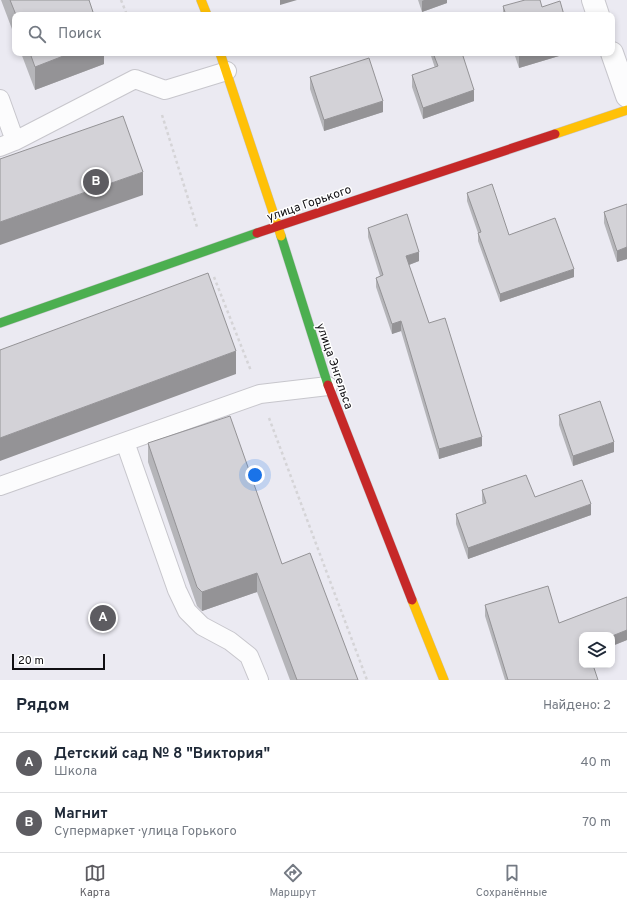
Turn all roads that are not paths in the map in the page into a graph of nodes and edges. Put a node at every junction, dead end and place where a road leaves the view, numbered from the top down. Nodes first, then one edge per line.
1 (202, 0) edge
2 (593, 0) edge
3 (206, 12) edge
4 (597, 12) edge
5 (221, 56) edge
6 (613, 56) edge
7 (227, 71) junction
8 (627, 96) edge
9 (0, 100) edge
10 (627, 110) edge
11 (8, 144) edge
12 (278, 226) junction
13 (0, 323) edge
14 (328, 386) junction
15 (126, 442) junction
16 (0, 486) edge
17 (259, 680) edge
18 (444, 680) edge

1 - 3 street
2 - 4 street
5 - 7 street, улица Энгельса
6 - 8 street
7 - 11 lane
7 - 12 street, улица Энгельса
9 - 11 lane
10 - 12 street, улица Горького
12 - 13 street, улица Горького
12 - 14 street, улица Энгельса
14 - 15 lane
14 - 18 street, улица Энгельса
15 - 16 lane
15 - 17 lane

